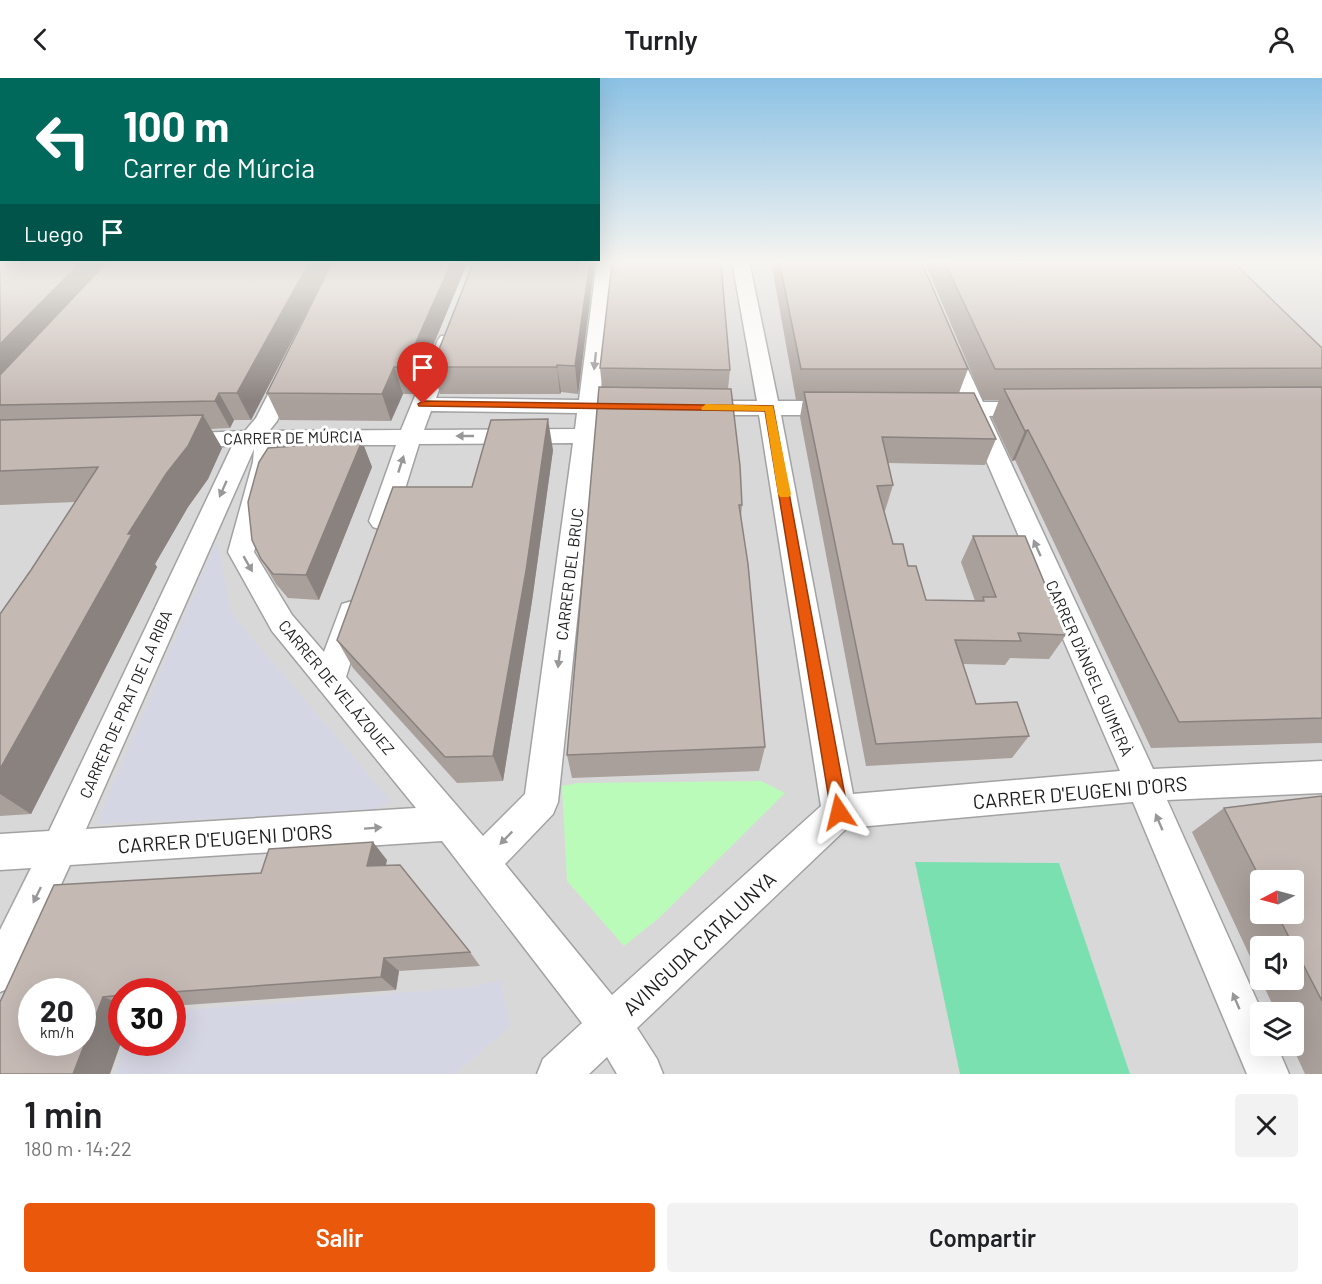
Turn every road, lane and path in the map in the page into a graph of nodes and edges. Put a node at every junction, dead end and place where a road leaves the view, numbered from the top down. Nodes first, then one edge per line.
1 (601, 307) edge
2 (749, 307) edge
3 (939, 324) edge
4 (453, 327) edge
5 (297, 357) edge
6 (423, 404) junction
7 (590, 407) junction
8 (650, 407) edge
9 (674, 408) edge
10 (770, 408) junction
11 (860, 408) edge
12 (928, 409) edge
13 (974, 409) junction
14 (1056, 409) edge
15 (410, 436) junction
16 (587, 436) junction
17 (250, 437) junction
18 (155, 440) edge
19 (374, 546) edge
20 (359, 590) edge
21 (330, 679) junction
22 (1322, 777) edge
23 (1143, 785) junction
24 (839, 812) junction
25 (450, 823) junction
26 (59, 849) junction
27 (0, 852) edge
28 (481, 863) junction
29 (0, 972) edge
30 (610, 1025) junction
31 (558, 1074) edge
32 (642, 1074) edge
33 (1268, 1074) edge

1 -> 7 street, CARRER DEL BRUC
2 - 10 street
3 - 13 street, CARRER D'ÀNGEL GUIMERÀ
4 - 6 street
5 - 17 street
6 - 7 street
6 - 15 street
7 - 8 street
7 - 16 street, CARRER DEL BRUC
9 - 10 street
10 - 11 street
10 - 24 street
12 - 13 street
13 - 14 street
23 -> 13 street, CARRER D'ÀNGEL GUIMERÀ
16 -> 15 street, CARRER DE MÚRCIA
15 - 17 street, CARRER DE MÚRCIA
19 -> 15 street
16 -> 28 street, CARRER DEL BRUC
17 - 18 street, CARRER DE MÚRCIA
17 -> 21 street, CARRER DE VELÁZQUEZ
17 -> 26 street, CARRER DE PRAT DE LA RIBA
20 - 21 street
21 - 25 street, CARRER DE VELÁZQUEZ
22 - 23 street, CARRER D'EUGENI D'ORS
23 - 24 street, CARRER D'EUGENI D'ORS
33 -> 23 street, CARRER D'ÀNGEL GUIMERÀ
24 - 30 street, AVINGUDA CATALUNYA
26 -> 25 street, CARRER D'EUGENI D'ORS
25 - 28 street, CARRER DE VELÁZQUEZ
26 - 27 street, CARRER D'EUGENI D'ORS
26 -> 29 street, CARRER DE PRAT DE LA RIBA
28 - 30 street, CARRER DE VELÁZQUEZ
30 - 31 street, AVINGUDA CATALUNYA
30 - 32 street, CARRER DE VELÁZQUEZ

